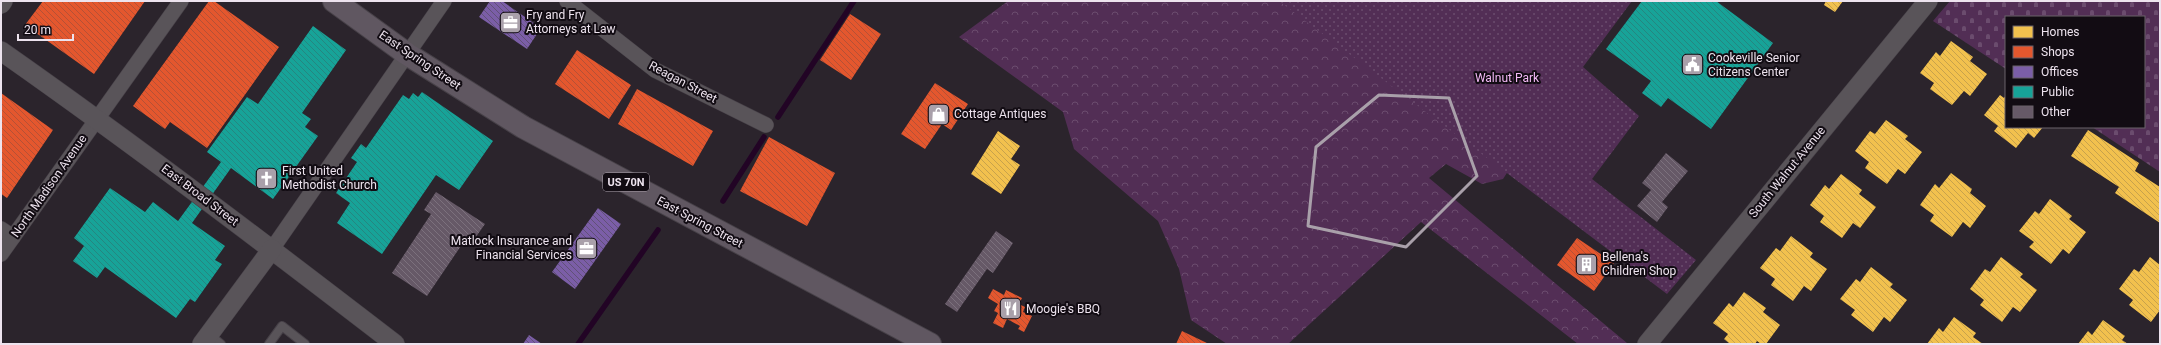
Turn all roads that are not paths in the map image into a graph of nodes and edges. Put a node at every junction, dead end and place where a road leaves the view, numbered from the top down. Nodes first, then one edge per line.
1 (3, 1) edge
2 (181, 1) edge
3 (334, 1) edge
4 (444, 1) edge
5 (567, 1) edge
6 (1928, 1) edge
7 (1, 4) edge
8 (1, 51) edge
9 (407, 54) junction
10 (97, 119) junction
11 (766, 125) dead end
12 (7, 233) edge
13 (272, 249) junction
14 (1, 254) edge
15 (210, 341) edge
16 (269, 344) edge
17 (305, 344) edge
18 (395, 344) edge
19 (930, 344) edge
20 (1647, 344) edge

1 - 7 street
2 - 10 street, North Madison Avenue
3 - 9 main road, East Spring Street / US 70N
4 - 9 street
5 - 11 street, Reagan Street
6 - 20 street, South Walnut Avenue
8 - 10 street, East Broad Street
9 - 13 street
9 - 19 main road, East Spring Street / US 70N
10 - 12 street, North Madison Avenue
10 - 13 street, East Broad Street
12 - 14 street, North Madison Avenue
13 - 15 street
13 - 18 street, East Broad Street
16 - 17 lane

